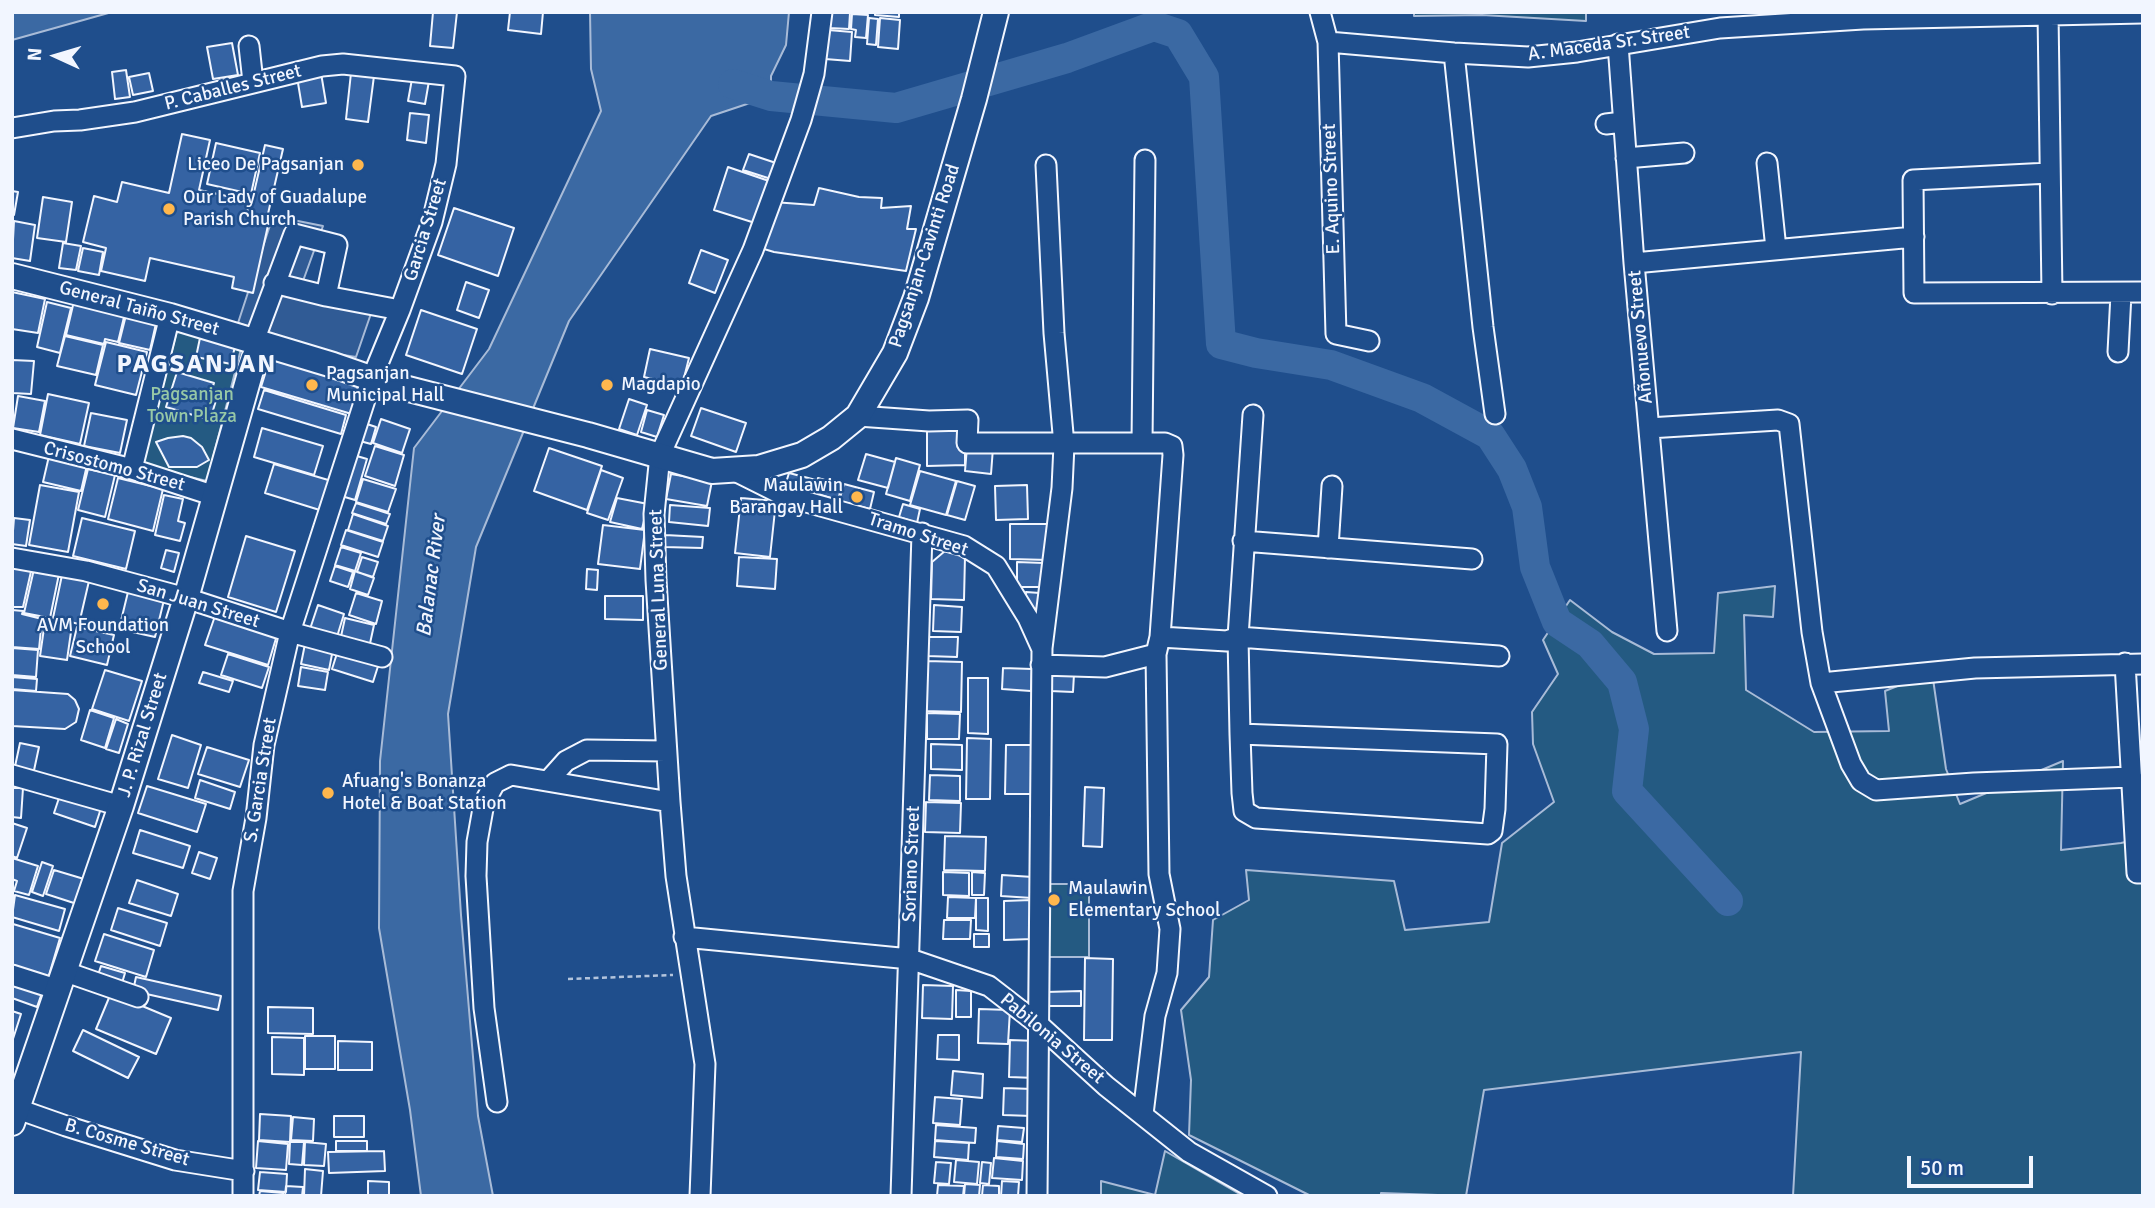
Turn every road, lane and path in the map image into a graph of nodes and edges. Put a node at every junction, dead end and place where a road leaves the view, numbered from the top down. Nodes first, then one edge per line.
1 (822, 12) edge
2 (996, 12) edge
3 (1320, 12) edge
4 (2048, 13) edge
5 (2143, 13) edge
6 (1328, 42) junction
7 (1618, 44) junction
8 (249, 46) dead end
9 (1454, 53) junction
10 (454, 76) joint
11 (253, 82) junction
12 (12, 128) edge
13 (1684, 153) dead end
14 (1626, 158) junction
15 (1145, 160) dead end
16 (1768, 163) dead end
17 (1046, 165) dead end
18 (2049, 173) junction
19 (1914, 237) junction
20 (1776, 248) junction
21 (1634, 263) junction
22 (12, 276) edge
23 (274, 283) junction
24 (2143, 292) edge
25 (2052, 293) junction
26 (2121, 294) junction
27 (326, 296) junction
28 (400, 310) junction
29 (170, 316) junction
30 (1369, 341) dead end
31 (257, 342) junction
32 (2118, 352) dead end
33 (379, 380) junction
34 (1495, 414) dead end
35 (1253, 415) dead end
36 (859, 416) junction
37 (1649, 428) junction
38 (588, 435) joint
39 (12, 439) edge
40 (1142, 443) junction
41 (1064, 445) junction
42 (660, 455) junction
43 (132, 469) junction
44 (735, 471) junction
45 (1332, 486) dead end
46 (215, 496) junction
47 (922, 533) junction
48 (1243, 541) junction
49 (1328, 548) junction
50 (12, 558) edge
51 (1472, 559) dead end
52 (186, 598) junction
53 (1667, 631) dead end
54 (290, 632) junction
55 (1238, 637) junction
56 (1158, 646) junction
57 (1499, 656) dead end
58 (382, 657) dead end
59 (1042, 657) junction
60 (2134, 664) edge
61 (1821, 683) junction
62 (1240, 734) junction
63 (666, 751) junction
64 (12, 775) edge
65 (2132, 776) junction
66 (549, 780) junction
67 (670, 802) junction
68 (121, 806) junction
69 (2140, 873) edge
70 (684, 937) junction
71 (910, 960) junction
72 (12, 975) edge
73 (691, 978) junction
74 (568, 979) dead end
75 (62, 981) junction
76 (138, 997) dead end
77 (1038, 1024) junction
78 (497, 1102) dead end
79 (14, 1113) edge
80 (1143, 1114) junction
81 (244, 1171) junction
82 (243, 1196) edge
83 (700, 1196) edge
84 (901, 1196) edge
85 (1037, 1196) edge
86 (1267, 1196) edge

1 - 42 street, General Luna Street
2 - 36 main road, Pagsanjan-Cavinti Road
3 - 6 street, E. Aquino Street
4 - 5 street, A. Maceda Sr. Street
4 - 7 street, A. Maceda Sr. Street
4 - 18 street
6 - 9 street, A. Maceda Sr. Street
6 - 30 street, E. Aquino Street
7 - 9 street, A. Maceda Sr. Street
7 - 14 street, Añonuevo Street
8 - 11 street
9 - 34 street
10 - 11 street, P. Caballes Street
10 - 28 street, Garcia Street
11 - 12 street, P. Caballes Street
13 - 14 street
14 - 21 street, Añonuevo Street
15 - 40 street
16 - 20 street
17 - 41 street
18 - 19 street
18 - 25 street
19 - 20 street
19 - 25 street
20 - 21 street
21 - 37 street, Añonuevo Street
22 - 29 main road, General Taiño Street
23 - 27 street
23 - 27 street
23 - 31 street
24 - 26 street
25 - 26 street
26 - 32 street
27 - 28 street
28 - 33 street, Garcia Street
29 - 31 main road, General Taiño Street
29 - 43 street
31 - 33 main road, General Taiño Street
31 - 46 main road, J. P. Rizal Street
33 - 38 main road, General Taiño Street
33 - 54 street, S. Garcia Street
35 - 48 street
36 - 41 street
36 - 44 main road, Pagsanjan-Cavinti Road
37 - 53 street, Añonuevo Street
37 - 61 street
38 - 42 main road, Pagsanjan-Cavinti Road
39 - 43 street, Crisostomo Street
40 - 41 street
40 - 56 street
41 - 59 street
42 - 44 main road, Pagsanjan-Cavinti Road
42 - 63 street, General Luna Street
43 - 46 street, Crisostomo Street
44 - 47 street, Tramo Street
45 - 49 street
46 - 52 main road, J. P. Rizal Street
47 - 59 street, Tramo Street
47 - 71 street, Soriano Street
48 - 49 street
48 - 55 street
49 - 51 street
50 - 52 street, San Juan Street
52 - 54 street, San Juan Street
52 - 68 main road, J. P. Rizal Street
54 - 58 street, San Juan Street
54 - 81 street, S. Garcia Street
55 - 56 street
55 - 57 street
55 - 62 street
56 - 59 street
56 - 80 street
59 - 77 street
60 - 61 street
60 - 65 street
61 - 65 street
62 - 62 street
63 - 66 street
63 - 67 street, General Luna Street
64 - 68 street
65 - 69 street
66 - 67 street
66 - 78 street
67 - 70 street, General Luna Street
68 - 75 main road, J. P. Rizal Street
70 - 71 street, Pabilonia Street
70 - 73 street, General Luna Street
71 - 77 street, Pabilonia Street
71 - 84 street, Soriano Street
72 - 75 street
73 - 74 path
73 - 83 street, General Luna Street
75 - 76 street
75 - 79 main road, J. P. Rizal Street
77 - 80 street, Pabilonia Street
77 - 85 street
79 - 81 street, B. Cosme Street
80 - 86 street, Pabilonia Street
81 - 82 street, S. Garcia Street

